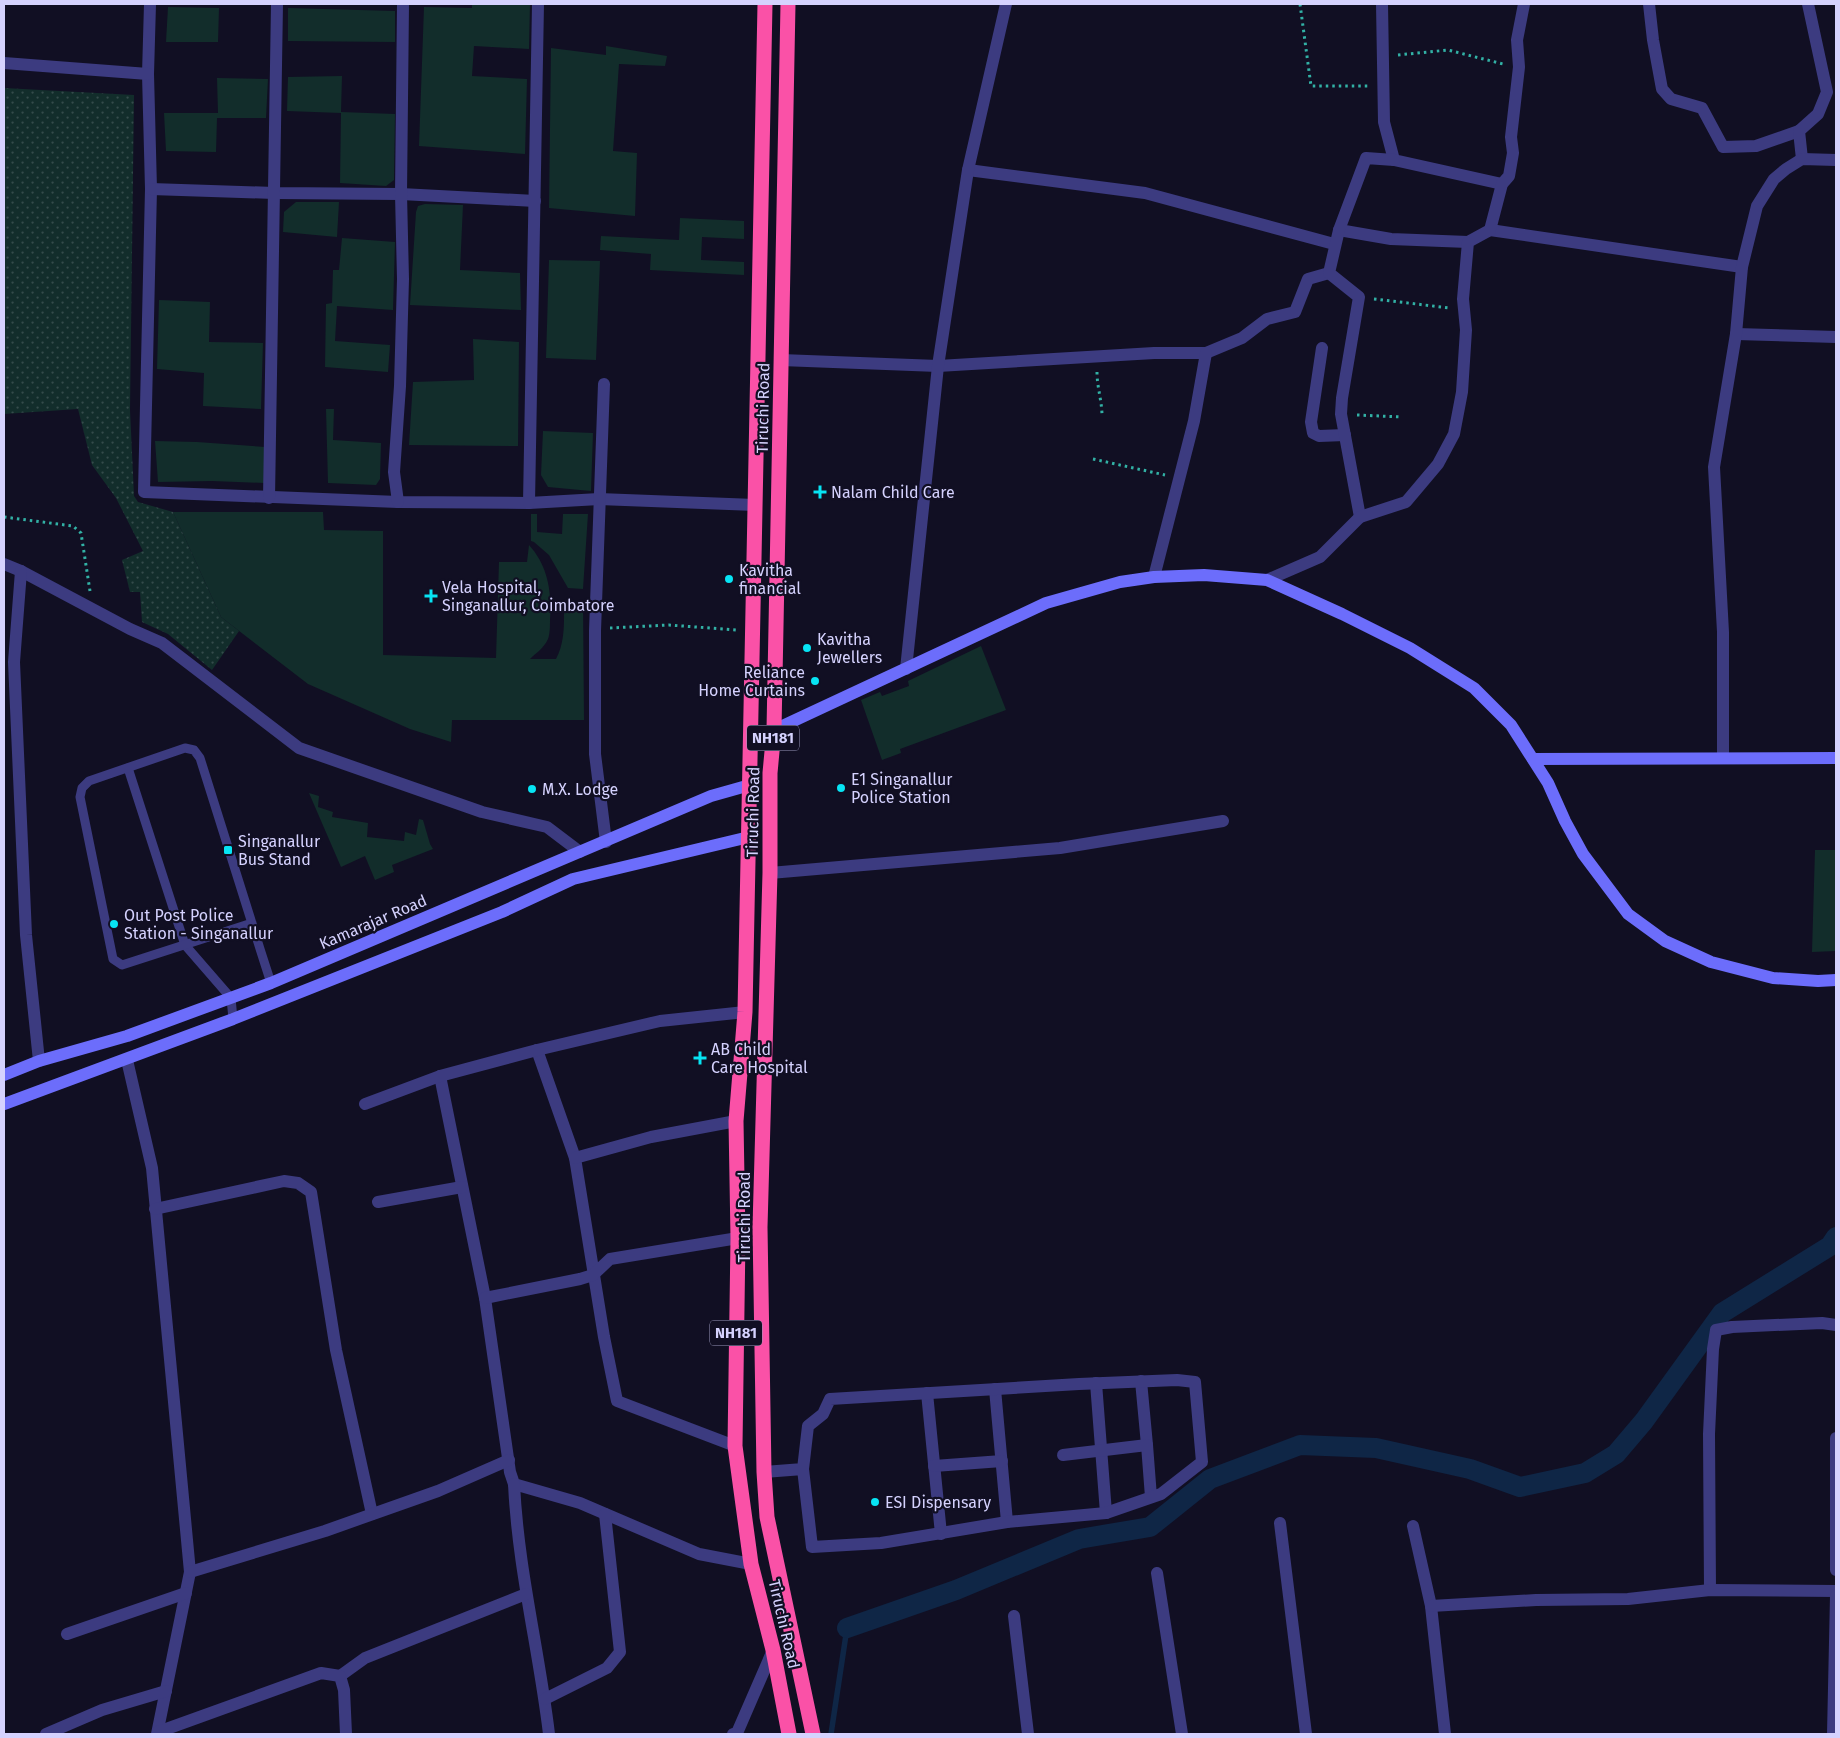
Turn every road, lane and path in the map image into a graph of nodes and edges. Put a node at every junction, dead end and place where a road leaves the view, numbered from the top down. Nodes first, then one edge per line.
1 (150, 4) edge
2 (277, 4) edge
3 (403, 4) edge
4 (538, 4) edge
5 (765, 4) edge
6 (788, 4) edge
7 (1006, 4) edge
8 (1300, 4) edge
9 (1382, 4) edge
10 (1524, 4) edge
11 (1649, 4) edge
12 (1808, 4) edge
13 (1383, 56) junction
14 (4, 63) edge
15 (1519, 68) junction
16 (148, 74) junction
17 (1383, 86) junction
18 (1799, 131) junction
19 (1802, 159) junction
20 (1394, 160) junction
21 (1836, 160) edge
22 (968, 170) junction
23 (1502, 184) junction
24 (152, 188) junction
25 (274, 193) junction
26 (401, 194) junction
27 (785, 198) junction
28 (761, 199) junction
29 (535, 201) junction
30 (1338, 230) junction
31 (1490, 230) junction
32 (1468, 242) junction
33 (1334, 244) junction
34 (1742, 267) junction
35 (1328, 274) junction
36 (1359, 297) junction
37 (1465, 309) junction
38 (1736, 334) junction
39 (1836, 337) edge
40 (1322, 348) dead end
41 (1206, 353) junction
42 (1097, 356) junction
43 (781, 360) junction
44 (938, 366) junction
45 (604, 384) dead end
46 (1341, 414) junction
47 (1102, 416) dead end
48 (1402, 417) dead end
49 (1345, 435) junction
50 (1093, 459) dead end
51 (1180, 480) junction
52 (269, 498) junction
53 (599, 499) junction
54 (398, 502) junction
55 (529, 503) junction
56 (755, 505) junction
57 (4, 517) edge
58 (1360, 517) junction
59 (4, 564) edge
60 (21, 571) junction
61 (1154, 577) junction
62 (1267, 580) junction
63 (88, 606) junction
64 (753, 630) junction
65 (594, 631) junction
66 (906, 669) junction
67 (774, 730) junction
68 (751, 743) junction
69 (1723, 758) junction
70 (1836, 758) edge
71 (1533, 759) junction
72 (128, 768) junction
73 (750, 786) junction
74 (1224, 821) dead end
75 (749, 837) junction
76 (606, 842) junction
77 (580, 852) junction
78 (770, 873) junction
79 (252, 923) junction
80 (185, 945) junction
81 (1836, 980) edge
82 (271, 983) junction
83 (231, 998) junction
84 (745, 1012) junction
85 (233, 1019) junction
86 (537, 1050) junction
87 (127, 1060) junction
88 (39, 1062) junction
89 (4, 1075) edge
90 (440, 1076) junction
91 (4, 1104) edge
92 (365, 1104) dead end
93 (736, 1121) junction
94 (574, 1158) junction
95 (462, 1187) junction
96 (378, 1202) dead end
97 (156, 1209) junction
98 (738, 1238) junction
99 (593, 1275) junction
100 (485, 1298) junction
101 (1836, 1325) edge
102 (1141, 1382) junction
103 (1096, 1383) junction
104 (995, 1389) junction
105 (927, 1393) junction
106 (1836, 1438) edge
107 (1147, 1445) junction
108 (735, 1446) junction
109 (1101, 1450) junction
110 (1063, 1455) dead end
111 (509, 1460) junction
112 (1002, 1461) junction
113 (934, 1466) junction
114 (803, 1469) junction
115 (764, 1472) junction
116 (514, 1484) junction
117 (1152, 1497) junction
118 (372, 1514) junction
119 (605, 1514) junction
120 (1106, 1514) junction
121 (1007, 1522) junction
122 (1280, 1523) dead end
123 (1413, 1526) dead end
124 (941, 1534) junction
125 (751, 1564) junction
126 (1836, 1570) edge
127 (190, 1572) junction
128 (1157, 1573) dead end
129 (1710, 1590) junction
130 (1836, 1591) edge
131 (186, 1593) junction
132 (526, 1594) junction
133 (1836, 1596) edge
134 (1431, 1606) junction
135 (1014, 1616) dead end
136 (67, 1634) dead end
137 (773, 1650) junction
138 (340, 1676) junction
139 (166, 1690) junction
140 (545, 1698) junction
141 (158, 1733) edge
142 (46, 1734) edge
143 (346, 1734) edge
144 (549, 1734) edge
145 (733, 1734) edge
146 (789, 1734) edge
147 (813, 1734) edge
148 (1028, 1734) edge
149 (1182, 1734) edge
150 (1306, 1734) edge
151 (1445, 1734) edge
152 (1833, 1734) edge

1 - 16 street
2 - 25 street
3 - 26 street
4 - 29 street
5 - 28 highway, Tiruchi Road / NH181
6 - 27 highway, Tiruchi Road / NH181
7 - 22 street
8 - 17 path
9 - 13 street
10 - 15 street
11 - 18 street
12 - 18 street
13 - 15 path
13 - 17 street
14 - 16 street
15 - 23 street
16 - 24 street
17 - 20 street
18 - 19 street
19 - 21 street
19 - 34 street
20 - 23 street
20 - 30 street
22 - 33 street
22 - 44 street
23 - 31 street
24 - 25 street
24 - 52 street
25 - 26 street
25 - 52 street
26 - 29 street
26 - 54 street
27 - 28 highway
27 - 43 highway, Tiruchi Road / NH181
28 - 56 highway, Tiruchi Road / NH181
29 - 55 street
30 - 32 street
30 - 33 street
31 - 32 street
31 - 34 street
32 - 37 street
33 - 35 street
34 - 38 street
35 - 36 street
35 - 41 street
36 - 37 path
36 - 46 street
37 - 58 street
38 - 39 street
38 - 69 street
40 - 49 street
41 - 42 street
41 - 51 street
42 - 44 street
42 - 47 path
43 - 44 street
43 - 67 highway, Tiruchi Road / NH181
44 - 66 street
45 - 53 street
46 - 48 path
46 - 49 street
49 - 58 street
50 - 51 path
51 - 61 street
52 - 54 street
53 - 55 street
53 - 56 street
53 - 65 street
54 - 55 street
56 - 64 highway, Tiruchi Road / NH181
57 - 63 path
58 - 62 street
59 - 60 street
60 - 63 street
60 - 88 street
61 - 62 main road
61 - 66 main road
62 - 71 main road
63 - 77 street
64 - 65 path
64 - 68 highway, Tiruchi Road / NH181
65 - 76 street
66 - 67 main road
67 - 68 main road
67 - 78 highway, Tiruchi Road / NH181
68 - 73 highway, NH181
69 - 70 main road
69 - 71 main road
71 - 81 main road
72 - 79 lane
72 - 80 lane
72 - 80 lane
73 - 75 highway, NH181
73 - 76 main road, Kamarajar Road
74 - 78 street
75 - 84 highway, NH181
75 - 85 main road
76 - 77 main road, Kamarajar Road
77 - 82 main road, Kamarajar Road
78 - 115 highway, Tiruchi Road / NH181
79 - 80 lane
79 - 82 lane
80 - 83 lane
82 - 83 main road, Kamarajar Road
83 - 85 lane
83 - 88 main road, Kamarajar Road
84 - 86 street
84 - 93 highway, Tiruchi Road / NH181
85 - 87 main road
86 - 90 street
86 - 94 street
87 - 91 main road
87 - 97 street
88 - 89 main road, Kamarajar Road
90 - 92 street
90 - 95 street
93 - 94 street
93 - 98 highway, Tiruchi Road / NH181
94 - 99 street
95 - 96 street
95 - 100 street
97 - 118 street
97 - 127 street
98 - 99 street
98 - 108 highway, Tiruchi Road / NH181
99 - 100 street
99 - 108 street
100 - 111 street
101 - 129 street
102 - 103 street
102 - 107 street
102 - 117 street
103 - 104 street
103 - 109 street
104 - 105 street
104 - 112 street
105 - 113 street
105 - 114 street
106 - 126 street
107 - 109 street
107 - 117 street
108 - 125 highway, Tiruchi Road / NH181
109 - 110 street
109 - 120 street
111 - 116 street
111 - 118 street
112 - 113 street
112 - 121 street
113 - 124 street
114 - 115 street
114 - 124 street
115 - 147 highway, NH181
116 - 119 street
116 - 132 street
117 - 120 street
118 - 127 street
119 - 125 street
119 - 140 street
120 - 121 street
121 - 124 street
122 - 150 street
123 - 134 street
125 - 137 highway, Tiruchi Road / NH181
127 - 131 street
128 - 149 street
129 - 130 street
129 - 134 street
131 - 136 street
131 - 139 street
132 - 138 street
132 - 140 street
133 - 152 street
134 - 151 street
135 - 148 street
137 - 145 street
137 - 146 highway, Tiruchi Road / NH181
138 - 141 street
138 - 143 street
139 - 141 street
139 - 142 street
140 - 144 street

